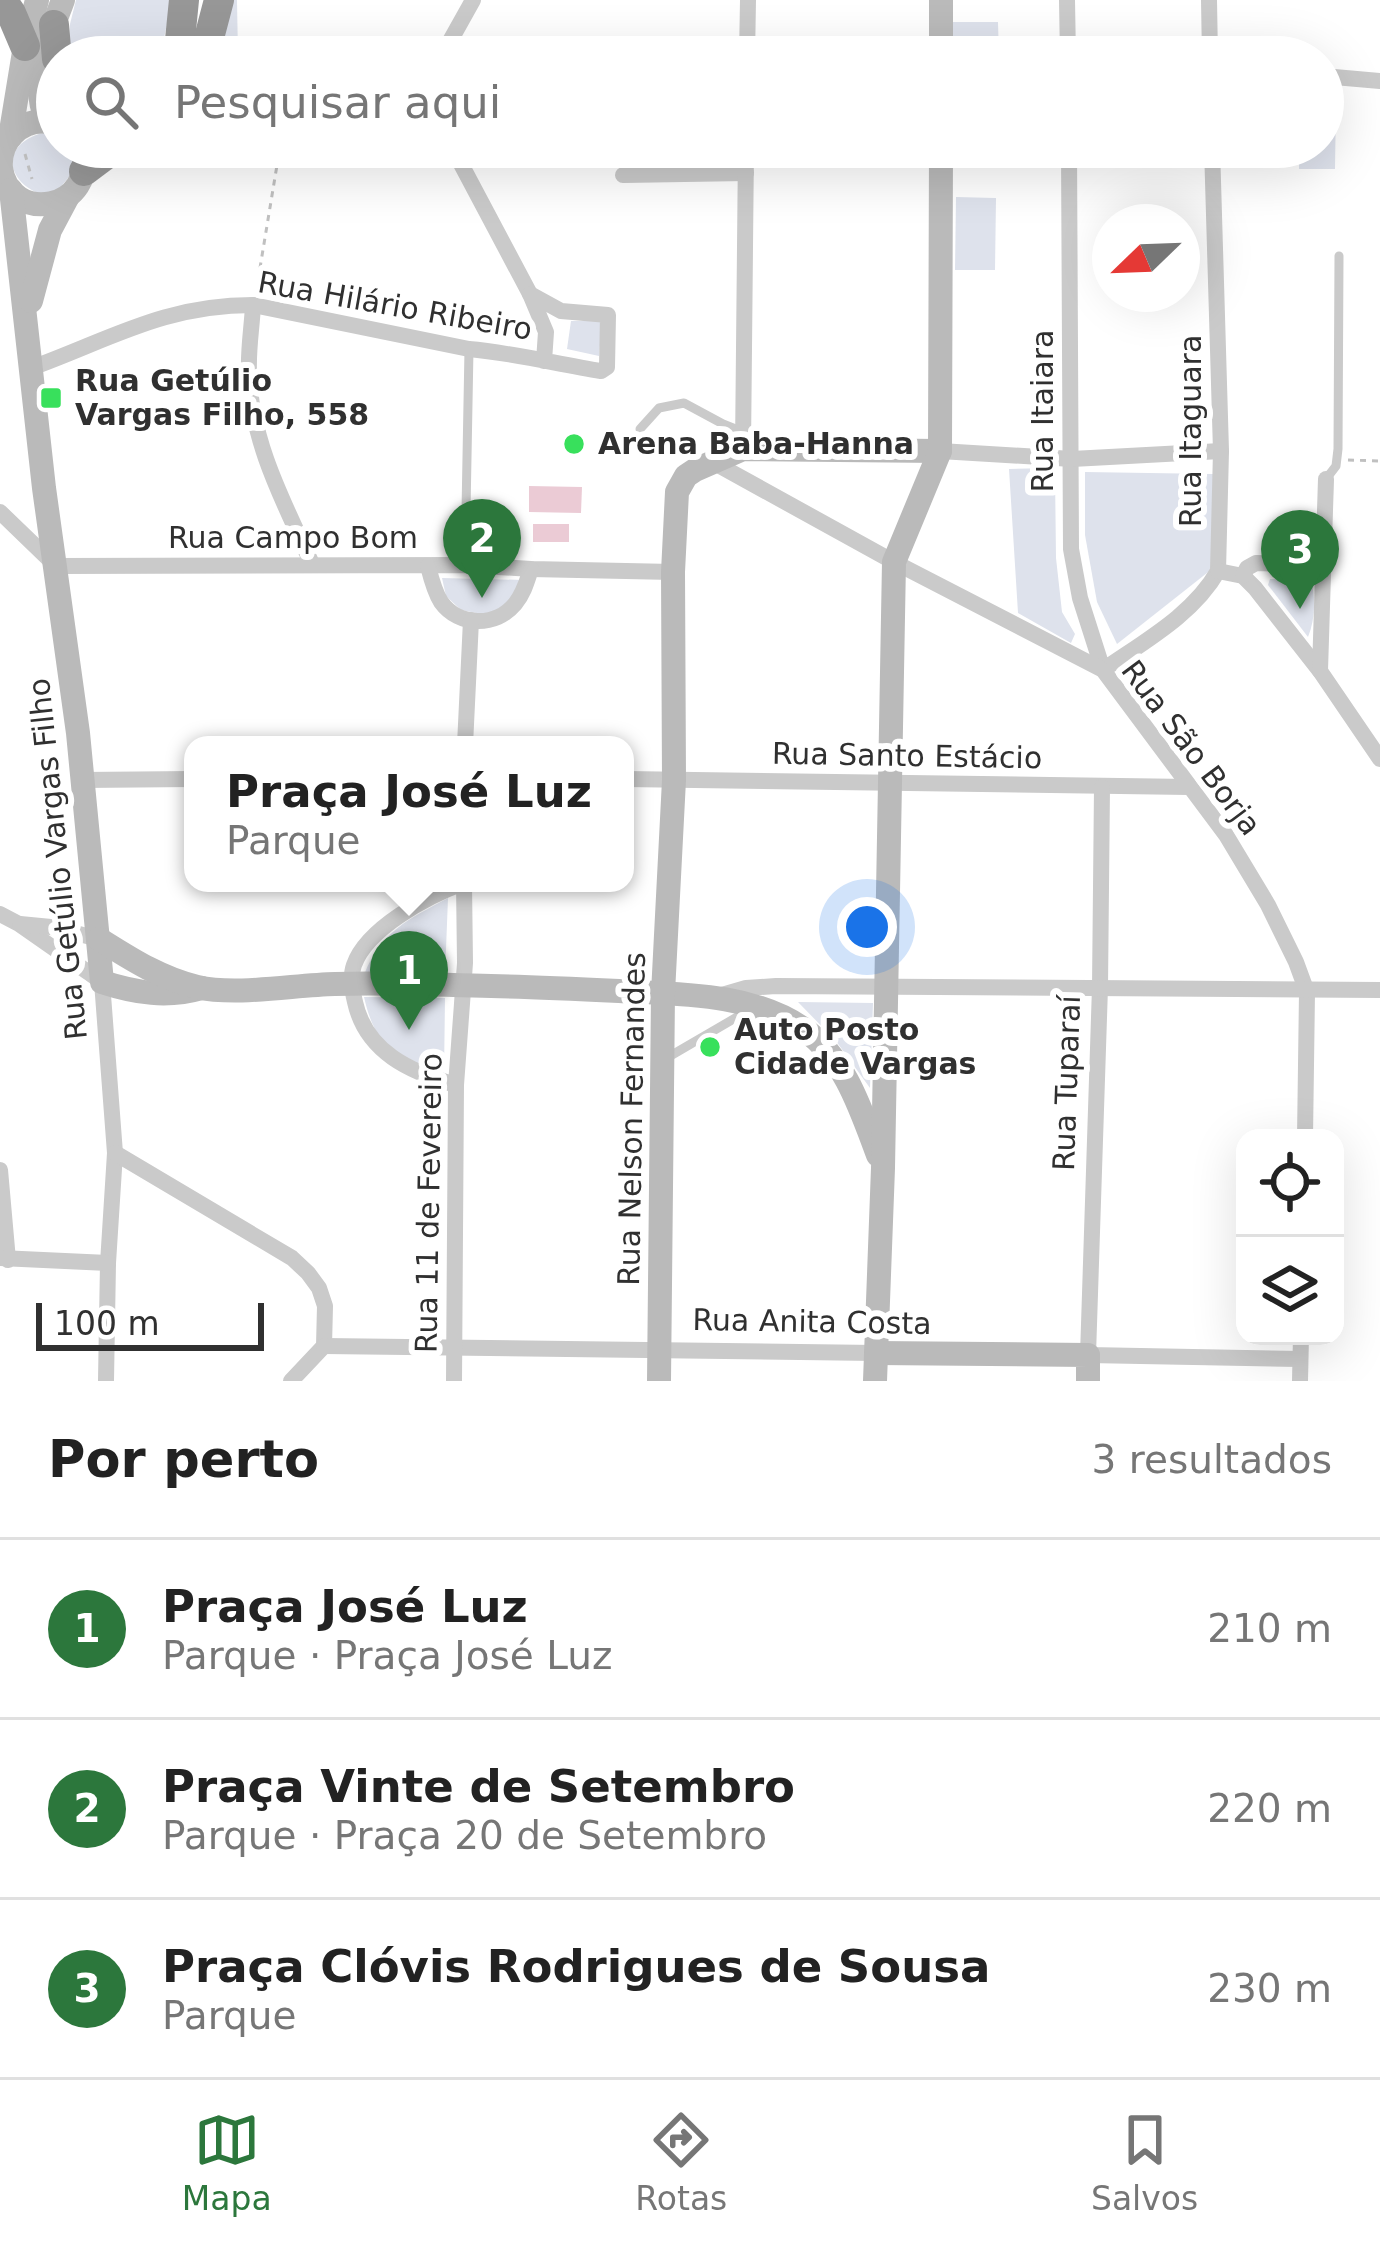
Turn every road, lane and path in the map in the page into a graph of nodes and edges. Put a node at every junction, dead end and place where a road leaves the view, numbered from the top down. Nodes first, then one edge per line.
1 (2, 0) edge
2 (184, 0) edge
3 (219, 0) edge
4 (473, 0) edge
5 (748, 0) edge
6 (941, 0) edge
7 (1067, 0) edge
8 (1209, 0) edge
9 (51, 8) edge
10 (180, 36) edge
11 (210, 36) edge
12 (453, 36) edge
13 (747, 36) edge
14 (940, 36) edge
15 (1067, 36) edge
16 (1210, 36) edge
17 (25, 46) junction
18 (1344, 78) edge
19 (1380, 81) edge
20 (36, 124) edge
21 (16, 138) junction
22 (89, 168) edge
23 (277, 168) edge
24 (463, 168) edge
25 (746, 168) edge
26 (941, 168) edge
27 (1069, 168) edge
28 (1213, 168) edge
29 (746, 172) junction
30 (622, 175) dead end
31 (13, 185) edge
32 (67, 198) junction
33 (1340, 256) dead end
34 (530, 294) junction
35 (254, 305) junction
36 (27, 333) junction
37 (469, 349) junction
38 (544, 361) junction
39 (31, 368) junction
40 (640, 429) dead end
41 (731, 449) junction
42 (940, 451) junction
43 (1221, 451) junction
44 (1072, 459) junction
45 (1347, 460) dead end
46 (1380, 460) edge
47 (1326, 479) joint
48 (5, 515) edge
49 (48, 515) junction
50 (894, 562) junction
51 (312, 564) junction
52 (465, 565) junction
53 (56, 566) junction
54 (428, 566) junction
55 (1324, 566) junction
56 (531, 569) junction
57 (673, 572) junction
58 (1218, 572) junction
59 (1243, 576) junction
60 (471, 620) junction
61 (1103, 670) junction
62 (1320, 671) junction
63 (466, 736) edge
64 (1380, 759) edge
65 (184, 779) edge
66 (634, 779) edge
67 (82, 780) junction
68 (674, 780) junction
69 (891, 781) junction
70 (1102, 787) junction
71 (1189, 787) junction
72 (442, 892) edge
73 (463, 892) edge
74 (0, 914) edge
75 (19, 924) junction
76 (99, 939) junction
77 (125, 956) junction
78 (352, 984) junction
79 (112, 985) junction
80 (464, 985) junction
81 (885, 987) junction
82 (1100, 987) junction
83 (202, 988) junction
84 (1380, 990) edge
85 (1307, 992) junction
86 (663, 993) junction
87 (716, 998) junction
88 (754, 1007) junction
89 (662, 1060) junction
90 (455, 1085) junction
91 (1305, 1129) edge
92 (115, 1153) junction
93 (883, 1168) junction
94 (0, 1170) edge
95 (4, 1259) edge
96 (108, 1263) junction
97 (1301, 1345) edge
98 (324, 1346) junction
99 (454, 1347) junction
100 (659, 1351) junction
101 (876, 1353) junction
102 (1300, 1359) junction
103 (1088, 1368) edge
104 (106, 1381) edge
105 (291, 1381) edge
106 (454, 1381) edge
107 (659, 1381) edge
108 (875, 1381) edge
109 (1300, 1381) edge

1 - 17 highway
2 - 10 highway
3 - 11 highway
4 - 12 street
5 - 13 street
6 - 14 street
7 - 15 street
8 - 16 street
9 - 17 street, Rua Getúlio Vargas Filho
17 - 21 street, Rua Getúlio Vargas Filho
18 - 19 street
20 - 21 street
21 - 31 path
21 - 31 street, Rua Getúlio Vargas Filho
22 - 32 street, Rua Getúlio Vargas Filho
23 - 35 path
24 - 34 street
25 - 29 street
26 - 42 street
27 - 44 street, Rua Itaiara
28 - 43 street, Rua Itaguara
29 - 30 street
29 - 41 street
31 - 32 street
31 - 36 street, Rua Getúlio Vargas Filho
32 - 36 street, Rua Getúlio Vargas Filho
33 - 47 lane
34 - 38 street
34 - 38 street, Rua Hilário Ribeiro
35 - 37 street, Rua Hilário Ribeiro
35 - 39 street, Rua Hilário Ribeiro
35 - 51 street
36 - 39 street, Rua Getúlio Vargas Filho
37 - 38 street, Rua Hilário Ribeiro
37 - 52 lane
39 - 49 street, Rua Getúlio Vargas Filho
40 - 41 lane
41 - 42 street
41 - 50 street, Rua São Borja
41 - 57 street, Rua Nelson Fernandes
42 - 44 street
42 - 50 street
43 - 44 street
43 - 58 street, Rua Itaguara
44 - 61 street, Rua Itaiara
45 - 46 path
47 - 55 street
48 - 49 street
48 - 53 street
49 - 53 street, Rua Getúlio Vargas Filho
50 - 61 street, Rua São Borja
50 - 69 street
51 - 53 street, Rua Campo Bom
51 - 54 street, Rua Campo Bom
52 - 54 street, Rua Campo Bom
52 - 56 street, Rua Campo Bom
53 - 67 street, Rua Getúlio Vargas Filho
54 - 60 street
55 - 59 street
55 - 62 street
56 - 57 street, Rua Campo Bom
56 - 60 street
57 - 68 street, Rua Nelson Fernandes
58 - 59 street
58 - 61 street
59 - 62 street
60 - 63 street
61 - 71 street, Rua São Borja
62 - 64 street
65 - 67 street
66 - 68 street, Rua Santo Estácio
67 - 76 street, Rua Getúlio Vargas Filho
68 - 69 street, Rua Santo Estácio
68 - 86 street, Rua Nelson Fernandes
69 - 70 street, Rua Santo Estácio
69 - 81 street
70 - 71 street, Rua Santo Estácio
70 - 82 street, Rua Tuparaí
71 - 85 street, Rua São Borja
72 - 78 street
73 - 80 street, Rua 11 de Fevereiro
74 - 75 street
75 - 76 street
75 - 79 street
76 - 77 street
76 - 79 street, Rua Getúlio Vargas Filho
77 - 79 street
77 - 83 street
78 - 80 street
78 - 83 street
78 - 90 street
79 - 83 street
79 - 92 street, Rua Getúlio Vargas Filho
80 - 86 street
80 - 90 street, Rua 11 de Fevereiro
81 - 82 street
81 - 87 street
81 - 93 street
82 - 85 street
82 - 103 street, Rua Tuparaí
84 - 85 street
85 - 91 street, Rua São Borja
86 - 87 street
86 - 89 street, Rua Nelson Fernandes
87 - 88 street
88 - 89 lane
88 - 93 street
89 - 100 street, Rua Nelson Fernandes
90 - 99 street, Rua 11 de Fevereiro
92 - 96 street, Rua Getúlio Vargas Filho
92 - 98 street
93 - 101 street
94 - 95 street
95 - 96 street
96 - 104 street, Rua Getúlio Vargas Filho
97 - 102 street
98 - 99 street, Rua Anita Costa
98 - 105 street
99 - 100 street, Rua Anita Costa
99 - 106 street, Rua 11 de Fevereiro
100 - 101 street, Rua Anita Costa
100 - 107 street, Rua Nelson Fernandes
101 - 103 street, Rua Anita Costa
101 - 108 street
102 - 103 street, Rua Anita Costa
102 - 109 street

